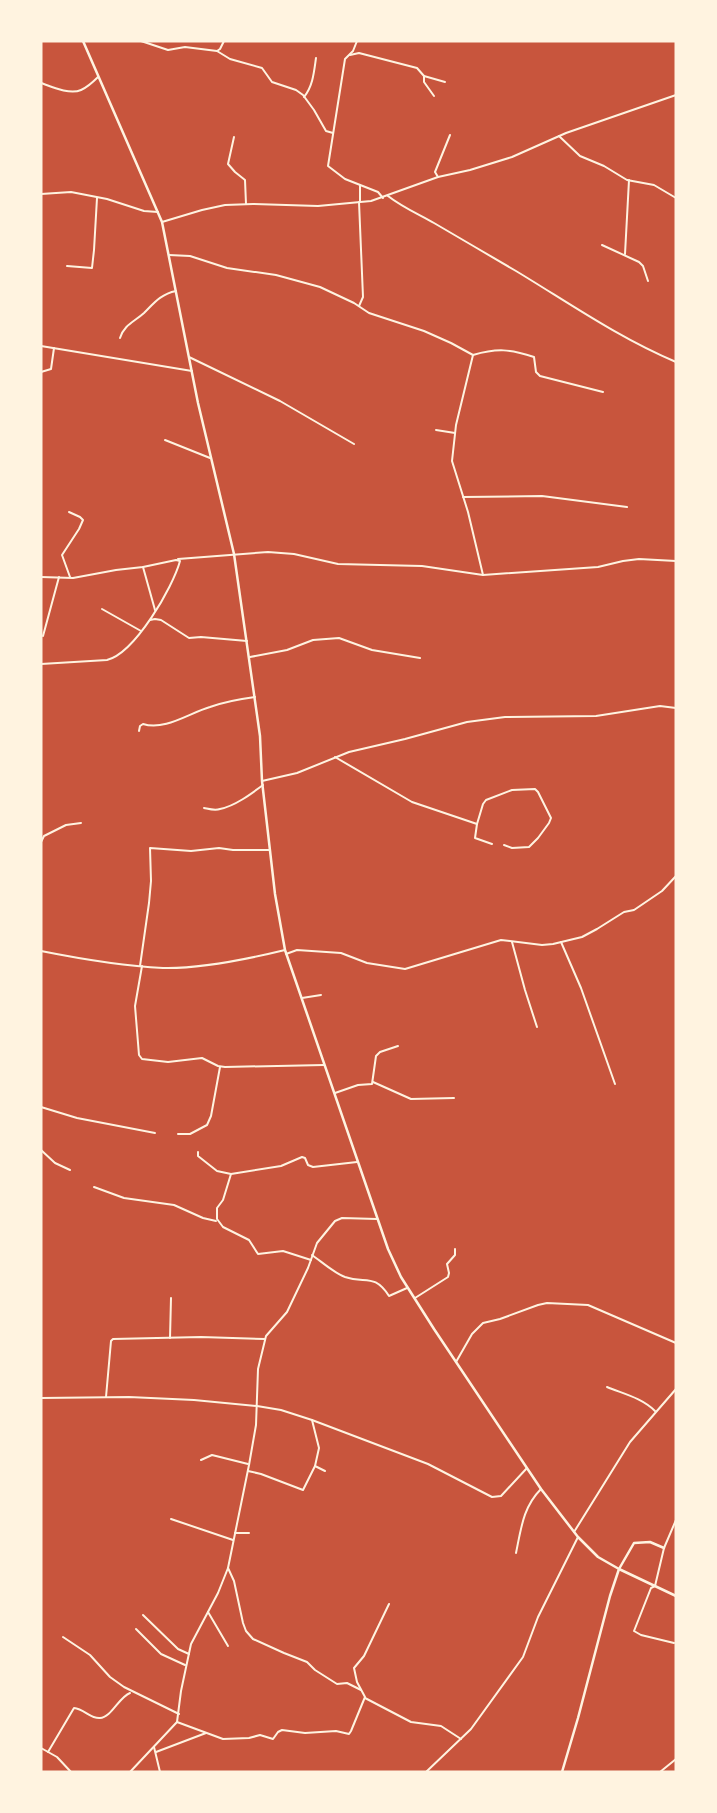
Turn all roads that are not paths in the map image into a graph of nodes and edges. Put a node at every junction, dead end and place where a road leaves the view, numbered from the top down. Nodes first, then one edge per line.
1 (83, 41) edge
2 (141, 41) edge
3 (224, 41) edge
4 (356, 41) edge
5 (217, 51) junction
6 (348, 56) junction
7 (316, 58) dead end
8 (98, 76) junction
9 (424, 76) junction
10 (41, 82) edge
11 (445, 82) dead end
12 (676, 94) edge
13 (434, 96) dead end
14 (304, 97) junction
15 (333, 133) junction
16 (450, 136) dead end
17 (559, 136) junction
18 (234, 137) dead end
19 (438, 177) junction
20 (630, 180) junction
21 (360, 185) junction
22 (41, 194) edge
23 (388, 196) junction
24 (97, 198) junction
25 (383, 198) junction
26 (676, 198) edge
27 (359, 202) junction
28 (246, 204) junction
29 (158, 212) junction
30 (162, 222) junction
31 (602, 245) dead end
32 (625, 254) junction
33 (169, 255) junction
34 (67, 266) dead end
35 (648, 281) dead end
36 (176, 291) junction
37 (359, 306) junction
38 (120, 338) dead end
39 (41, 346) edge
40 (54, 348) junction
41 (472, 355) junction
42 (189, 357) junction
43 (676, 362) edge
44 (192, 371) junction
45 (41, 372) edge
46 (603, 392) dead end
47 (436, 430) dead end
48 (456, 433) junction
49 (165, 440) dead end
50 (354, 444) dead end
51 (210, 458) junction
52 (463, 496) junction
53 (627, 507) dead end
54 (69, 512) dead end
55 (234, 554) junction
56 (178, 559) junction
57 (676, 562) edge
58 (143, 567) junction
59 (483, 575) junction
60 (41, 577) edge
61 (58, 577) junction
62 (70, 577) junction
63 (102, 609) dead end
64 (156, 611) junction
65 (150, 620) junction
66 (141, 632) junction
67 (43, 636) dead end
68 (247, 641) junction
69 (250, 657) junction
70 (420, 658) dead end
71 (41, 664) edge
72 (255, 696) junction
73 (676, 708) edge
74 (139, 731) dead end
75 (335, 757) junction
76 (262, 781) junction
77 (263, 785) junction
78 (204, 808) dead end
79 (81, 823) dead end
80 (477, 824) junction
81 (43, 835) edge
82 (41, 842) edge
83 (492, 844) dead end
84 (504, 845) dead end
85 (270, 850) junction
86 (676, 876) edge
87 (512, 942) junction
88 (561, 942) junction
89 (41, 951) edge
90 (286, 952) junction
91 (141, 966) junction
92 (321, 995) dead end
93 (302, 998) junction
94 (537, 1026) dead end
95 (398, 1046) dead end
96 (325, 1064) junction
97 (220, 1067) junction
98 (373, 1082) junction
99 (615, 1084) dead end
100 (335, 1093) junction
101 (454, 1098) dead end
102 (41, 1107) edge
103 (155, 1134) dead end
104 (178, 1134) dead end
105 (41, 1150) edge
106 (198, 1152) dead end
107 (358, 1162) junction
108 (70, 1170) dead end
109 (231, 1174) junction
110 (94, 1187) dead end
111 (377, 1219) junction
112 (218, 1222) junction
113 (455, 1249) dead end
114 (312, 1255) junction
115 (311, 1260) junction
116 (408, 1288) junction
117 (171, 1298) dead end
118 (415, 1298) junction
119 (170, 1338) junction
120 (265, 1339) junction
121 (676, 1343) edge
122 (456, 1362) junction
123 (607, 1387) dead end
124 (676, 1389) edge
125 (106, 1397) junction
126 (41, 1398) edge
127 (257, 1406) junction
128 (655, 1411) junction
129 (312, 1420) junction
130 (201, 1460) dead end
131 (249, 1465) junction
132 (315, 1466) junction
133 (527, 1468) junction
134 (248, 1471) junction
135 (325, 1471) dead end
136 (541, 1489) junction
137 (171, 1519) dead end
138 (676, 1520) edge
139 (574, 1532) junction
140 (235, 1533) junction
141 (249, 1534) dead end
142 (578, 1537) junction
143 (234, 1540) junction
144 (664, 1548) junction
145 (516, 1553) dead end
146 (228, 1568) junction
147 (619, 1569) junction
148 (654, 1586) junction
149 (676, 1596) edge
150 (389, 1604) dead end
151 (208, 1612) junction
152 (143, 1615) dead end
153 (136, 1629) dead end
154 (63, 1637) dead end
155 (674, 1643) edge
156 (228, 1646) dead end
157 (188, 1654) junction
158 (186, 1665) junction
159 (360, 1690) junction
160 (131, 1692) junction
161 (365, 1698) junction
162 (179, 1714) junction
163 (177, 1722) junction
164 (206, 1733) junction
165 (462, 1739) junction
166 (154, 1747) junction
167 (41, 1748) edge
168 (48, 1752) junction
169 (156, 1752) junction
170 (676, 1758) edge
171 (71, 1772) edge
172 (130, 1772) edge
173 (160, 1772) edge
174 (426, 1772) edge
175 (562, 1772) edge
176 (660, 1772) edge

1 - 8 main road
2 - 5 street
3 - 5 street
4 - 6 street
5 - 14 street
6 - 9 street
6 - 15 street
7 - 14 street
8 - 10 street
8 - 29 main road
9 - 11 street
9 - 13 street
12 - 17 street
14 - 15 street
15 - 21 street
16 - 19 street
17 - 19 street
17 - 20 street
18 - 28 street
19 - 23 street
20 - 26 street
20 - 32 street
21 - 25 street
21 - 27 street
22 - 24 street
23 - 25 street
23 - 43 street
24 - 29 street
24 - 34 street
25 - 27 street
27 - 28 street
27 - 37 street
28 - 30 street
29 - 30 main road
30 - 33 main road
31 - 32 street
32 - 35 street
33 - 36 main road
33 - 37 street
36 - 38 street
36 - 42 main road
37 - 41 street
39 - 40 street
40 - 44 street
40 - 45 street
41 - 46 street
41 - 48 street
42 - 44 main road
42 - 50 street
44 - 51 main road
47 - 48 street
48 - 52 street
49 - 51 street
51 - 55 main road
52 - 53 street
52 - 59 street
54 - 62 street
55 - 56 street
55 - 59 street
55 - 68 main road
56 - 58 street
56 - 64 street
57 - 59 street
58 - 62 street
58 - 64 street
60 - 61 street
61 - 62 street
61 - 67 street
63 - 66 street
64 - 65 street
65 - 66 street
65 - 68 street
66 - 71 street
68 - 69 main road
69 - 70 street
69 - 72 main road
72 - 74 street
72 - 76 main road
73 - 75 street
75 - 76 street
75 - 80 street
76 - 77 main road
77 - 78 street
77 - 85 main road
79 - 81 street
80 - 83 street
80 - 84 street
81 - 82 street
85 - 90 main road
85 - 91 street
86 - 88 street
87 - 88 street
87 - 90 street
87 - 94 street
88 - 99 street
89 - 91 street
90 - 91 street
90 - 93 main road
91 - 97 street
92 - 93 street
93 - 96 main road
95 - 98 street
96 - 97 street
96 - 100 main road
97 - 104 street
98 - 100 street
98 - 101 street
100 - 107 main road
102 - 103 street
105 - 108 street
106 - 109 street
107 - 109 street
107 - 111 main road
109 - 112 street
110 - 112 street
111 - 114 street
111 - 116 main road
112 - 115 street
113 - 118 street
114 - 115 street
114 - 116 street
115 - 120 street
116 - 118 main road
117 - 119 street
118 - 122 main road
119 - 120 street
119 - 125 street
120 - 127 street
121 - 122 street
122 - 133 main road
123 - 128 street
124 - 128 street
125 - 126 street
125 - 127 street
127 - 129 street
127 - 131 street
128 - 139 street
129 - 132 street
129 - 133 street
130 - 131 street
131 - 134 street
132 - 134 street
132 - 135 street
133 - 136 main road
134 - 140 street
136 - 139 main road
136 - 145 street
137 - 143 street
138 - 144 street
139 - 142 main road
140 - 141 street
140 - 143 street
142 - 147 main road
142 - 165 street
143 - 146 street
144 - 147 main road
144 - 148 street
146 - 151 street
146 - 159 street
147 - 148 main road
147 - 175 main road
148 - 149 main road
148 - 155 street
150 - 159 street
151 - 156 street
151 - 157 street
152 - 157 street
153 - 158 street
154 - 160 street
157 - 158 street
158 - 162 street
159 - 161 street
160 - 162 street
160 - 168 street
161 - 164 street
161 - 165 street
162 - 163 street
163 - 164 street
163 - 166 street
164 - 169 street
165 - 174 street
166 - 169 street
166 - 172 street
167 - 168 street
168 - 171 street
169 - 173 street
170 - 176 street

